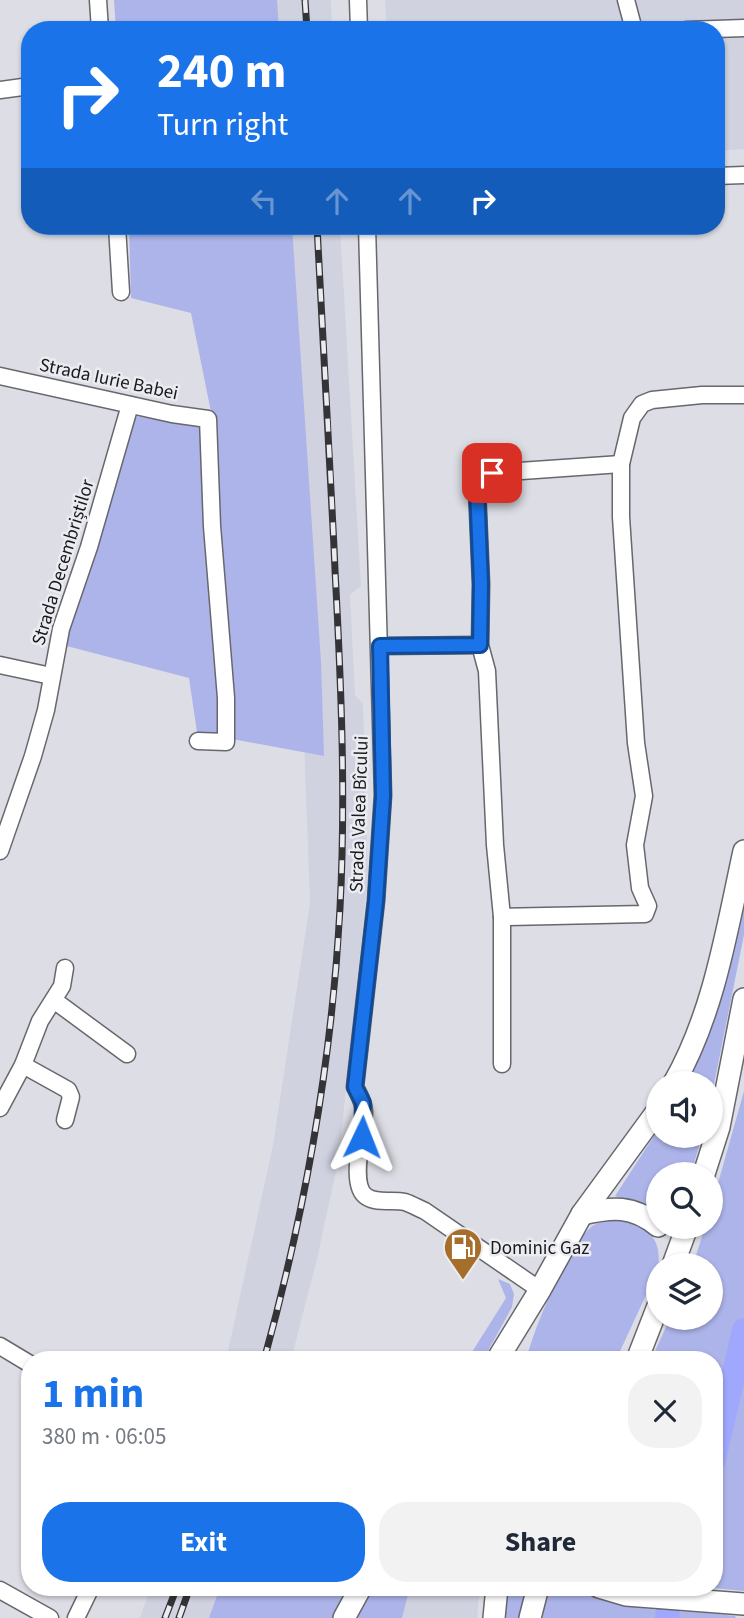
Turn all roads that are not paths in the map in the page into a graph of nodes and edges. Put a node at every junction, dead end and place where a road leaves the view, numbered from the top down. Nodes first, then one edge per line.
1 (98, 0) edge
2 (358, 0) edge
3 (626, 0) edge
4 (99, 21) edge
5 (359, 21) edge
6 (632, 21) edge
7 (744, 28) edge
8 (725, 29) edge
9 (21, 87) edge
10 (0, 90) edge
11 (725, 176) edge
12 (744, 176) edge
13 (118, 235) edge
14 (367, 235) edge
15 (121, 292) dead end
16 (1, 380) edge
17 (744, 395) edge
18 (130, 405) junction
19 (621, 464) junction
20 (480, 645) junction
21 (380, 646) junction
22 (0, 665) edge
23 (51, 676) junction
24 (198, 741) dead end
25 (0, 851) edge
26 (744, 851) edge
27 (502, 917) junction
28 (65, 968) dead end
29 (744, 999) edge
30 (55, 1001) junction
31 (127, 1054) dead end
32 (502, 1064) dead end
33 (23, 1065) junction
34 (681, 1071) edge
35 (0, 1108) edge
36 (65, 1120) dead end
37 (646, 1126) edge
38 (708, 1162) edge
39 (582, 1214) junction
40 (646, 1219) edge
41 (540, 1290) junction
42 (517, 1328) junction
43 (649, 1330) edge
44 (0, 1346) edge
45 (503, 1351) edge
46 (514, 1351) edge
47 (641, 1351) edge
48 (21, 1359) edge
49 (0, 1590) edge
50 (87, 1596) edge
51 (356, 1596) edge
52 (496, 1596) edge
53 (536, 1596) edge
54 (639, 1596) edge
55 (744, 1604) edge
56 (50, 1618) edge
57 (76, 1618) edge
58 (344, 1618) edge
59 (494, 1618) edge
60 (530, 1618) edge

1 - 4 street
2 - 5 street
3 - 6 street
7 - 8 street
9 - 10 street
11 - 12 street
13 - 15 street
14 - 21 street, Strada Valea Bîcului
16 - 18 street, Strada Iurie Babei
17 - 19 street
18 - 23 street, Strada Decembriștilor
18 - 24 street, Strada Iurie Babei
19 - 20 street
19 - 27 street
20 - 21 street
20 - 27 street
21 - 41 street, Strada Valea Bîcului
22 - 23 street
23 - 25 street, Strada Decembriștilor
26 - 34 main road
27 - 32 street
28 - 30 street
29 - 38 main road
30 - 31 street
30 - 33 street
33 - 35 street
33 - 36 street
37 - 39 main road
39 - 40 main road
39 - 41 main road
41 - 42 main road
42 - 45 main road
42 - 46 main road
43 - 47 main road
44 - 48 street
49 - 56 street
50 - 57 street
51 - 58 main road
52 - 59 main road
53 - 60 main road
54 - 55 main road

